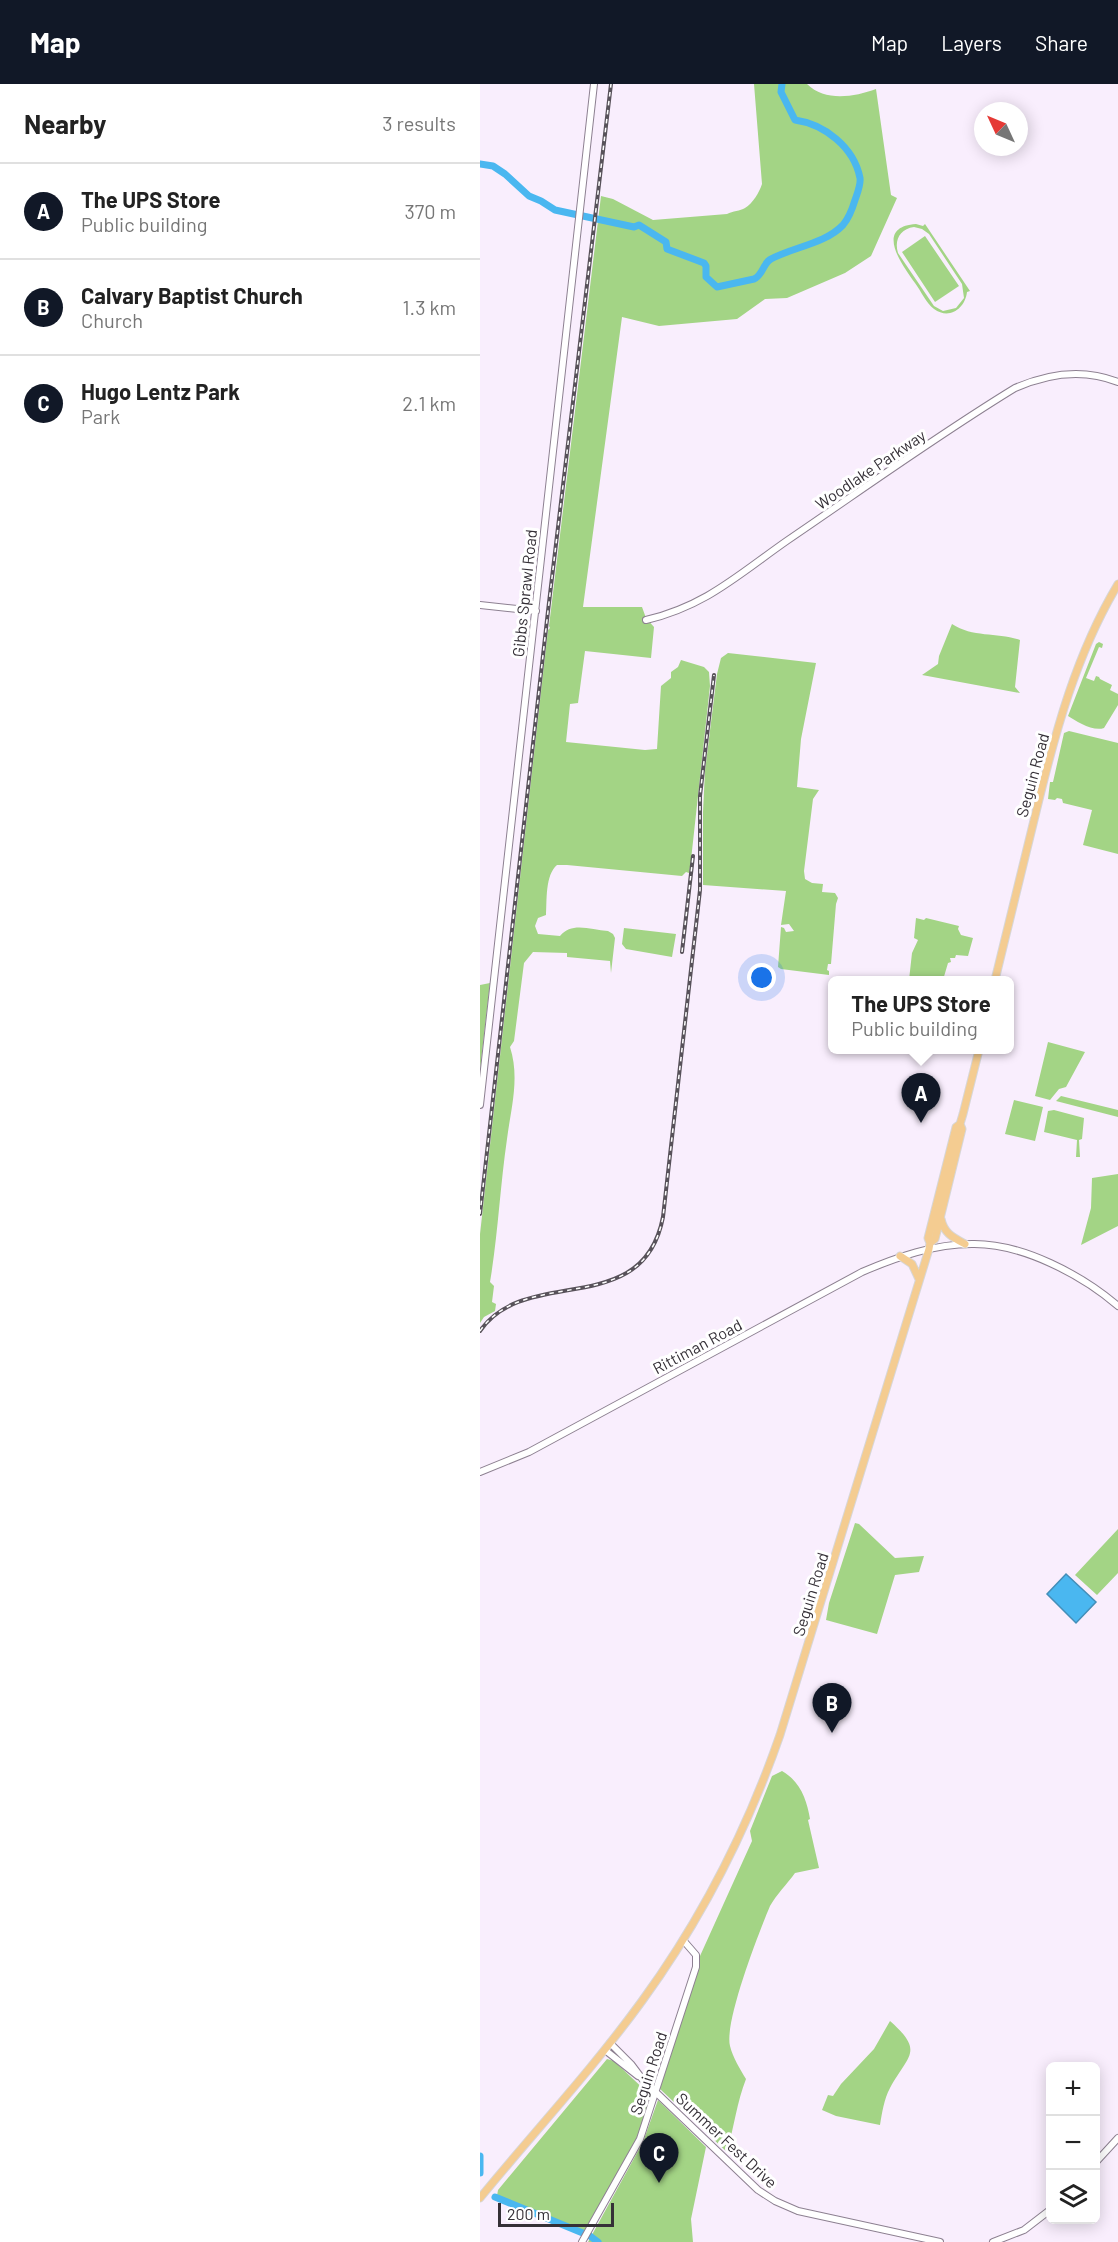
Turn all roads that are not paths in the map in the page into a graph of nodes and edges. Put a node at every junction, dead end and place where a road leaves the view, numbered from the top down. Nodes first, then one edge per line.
1 (594, 84) edge
2 (1118, 382) edge
3 (1118, 584) edge
4 (480, 605) edge
5 (536, 611) junction
6 (646, 620) dead end
7 (996, 976) edge
8 (978, 1054) edge
9 (480, 1105) edge
10 (960, 1124) junction
11 (941, 1216) junction
12 (964, 1244) junction
13 (930, 1246) junction
14 (900, 1256) junction
15 (919, 1280) junction
16 (1118, 1306) edge
17 (480, 1472) edge
18 (683, 1940) junction
19 (608, 2046) junction
20 (656, 2093) junction
21 (1118, 2138) edge
22 (1100, 2157) edge
23 (480, 2198) edge
24 (1046, 2213) edge
25 (583, 2241) edge
26 (939, 2242) edge
27 (993, 2242) edge

1 - 5 main road, Gibbs Sprawl Road
2 - 6 main road, Woodlake Parkway
3 - 7 main road, Seguin Road
4 - 5 main road
5 - 9 main road, Gibbs Sprawl Road
8 - 10 main road, Seguin Road
10 - 11 main road, Seguin Road
10 - 13 main road, Seguin Road
11 - 12 main road
11 - 13 main road, Seguin Road
12 - 13 main road, Rittiman Road
12 - 16 main road, Rittiman Road
13 - 14 main road, Rittiman Road
13 - 15 main road, Seguin Road
14 - 15 main road
14 - 17 main road, Rittiman Road
15 - 18 main road, Seguin Road
18 - 19 main road, Seguin Road
18 - 20 main road, Seguin Road
19 - 20 main road, Summer Fest Drive
19 - 23 main road, Seguin Road
20 - 25 main road, Seguin Road
20 - 26 main road, Summer Fest Drive
21 - 22 main road
24 - 27 main road

